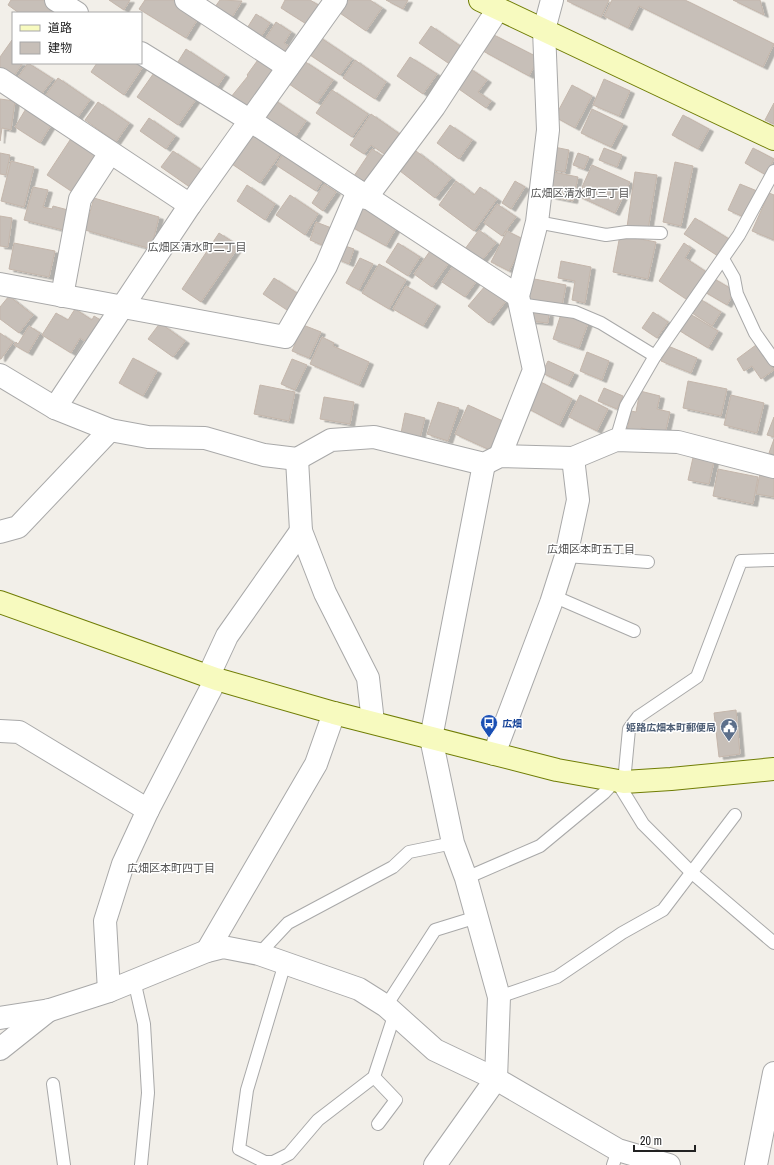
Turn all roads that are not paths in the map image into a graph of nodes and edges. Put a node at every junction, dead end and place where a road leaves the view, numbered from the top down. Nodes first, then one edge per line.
1 (56, 0) edge
2 (186, 0) edge
3 (336, 0) edge
4 (552, 0) edge
5 (489, 5) edge
6 (75, 12) edge
7 (544, 30) junction
8 (142, 54) edge
9 (288, 67) junction
10 (0, 79) edge
11 (251, 121) junction
12 (774, 139) edge
13 (110, 153) junction
14 (774, 171) edge
15 (362, 195) junction
16 (190, 205) junction
17 (537, 222) junction
18 (662, 233) dead end
19 (722, 259) junction
20 (0, 284) edge
21 (62, 296) junction
22 (518, 300) junction
23 (122, 307) junction
24 (655, 356) junction
25 (774, 360) edge
26 (0, 375) edge
27 (55, 408) junction
28 (110, 430) junction
29 (616, 440) junction
30 (572, 458) junction
31 (297, 459) junction
32 (492, 460) junction
33 (774, 467) edge
34 (301, 531) junction
35 (0, 532) edge
36 (566, 556) junction
37 (774, 560) edge
38 (648, 562) dead end
39 (553, 596) junction
40 (0, 602) edge
41 (634, 631) dead end
42 (212, 678) junction
43 (334, 713) junction
44 (373, 722) junction
45 (0, 731) edge
46 (431, 738) junction
47 (494, 754) junction
48 (774, 769) edge
49 (620, 781) junction
50 (148, 810) junction
51 (735, 815) dead end
52 (453, 843) junction
53 (691, 872) junction
54 (466, 878) junction
55 (477, 917) junction
56 (774, 943) edge
57 (207, 951) junction
58 (259, 954) junction
59 (285, 963) junction
60 (134, 980) junction
61 (109, 991) junction
62 (499, 997) junction
63 (391, 1009) junction
64 (50, 1010) junction
65 (0, 1018) edge
66 (0, 1049) edge
67 (774, 1073) edge
68 (374, 1077) junction
69 (496, 1079) junction
70 (53, 1084) dead end
71 (378, 1124) dead end
72 (615, 1158) edge
73 (264, 1163) edge
74 (64, 1165) edge
75 (141, 1165) edge
76 (435, 1165) edge
77 (669, 1165) edge
78 (756, 1165) edge

1 - 6 street
2 - 9 street
3 - 9 street
4 - 7 street
5 - 7 street
5 - 15 street
7 - 12 street
7 - 17 street
8 - 11 street
9 - 11 street
10 - 13 street
11 - 15 street
11 - 16 street
13 - 16 street
13 - 21 street
14 - 19 lane
15 - 22 street
15 - 23 street
16 - 23 street
17 - 18 lane
17 - 22 street
19 - 24 lane
19 - 25 lane
20 - 21 street
21 - 23 street
22 - 24 lane
22 - 32 street
23 - 27 street
24 - 29 lane
26 - 27 street
27 - 28 street
28 - 31 street
28 - 35 street
29 - 30 street
29 - 33 street
30 - 32 street
30 - 36 street
31 - 32 street
31 - 34 street
32 - 46 street
34 - 42 street
34 - 44 street
36 - 38 lane
36 - 39 street
37 - 49 lane
39 - 41 lane
39 - 47 street
40 - 42 street
42 - 43 street
42 - 50 street
43 - 44 street
43 - 57 street
44 - 46 street
45 - 50 street
46 - 47 street
46 - 52 street
47 - 49 street
48 - 49 street
49 - 53 lane
49 - 54 lane
50 - 61 street
51 - 53 lane
52 - 54 street
52 - 58 lane
53 - 56 lane
53 - 62 lane
54 - 55 street
55 - 62 street
55 - 63 lane
57 - 58 street
57 - 60 street
58 - 59 street
59 - 63 street
59 - 73 lane
60 - 61 street
60 - 75 lane
61 - 64 street
62 - 69 street
63 - 68 lane
63 - 69 street
64 - 65 street
64 - 66 street
67 - 78 street
68 - 71 lane
68 - 73 lane
69 - 72 street
69 - 76 street
70 - 74 lane
72 - 77 street

